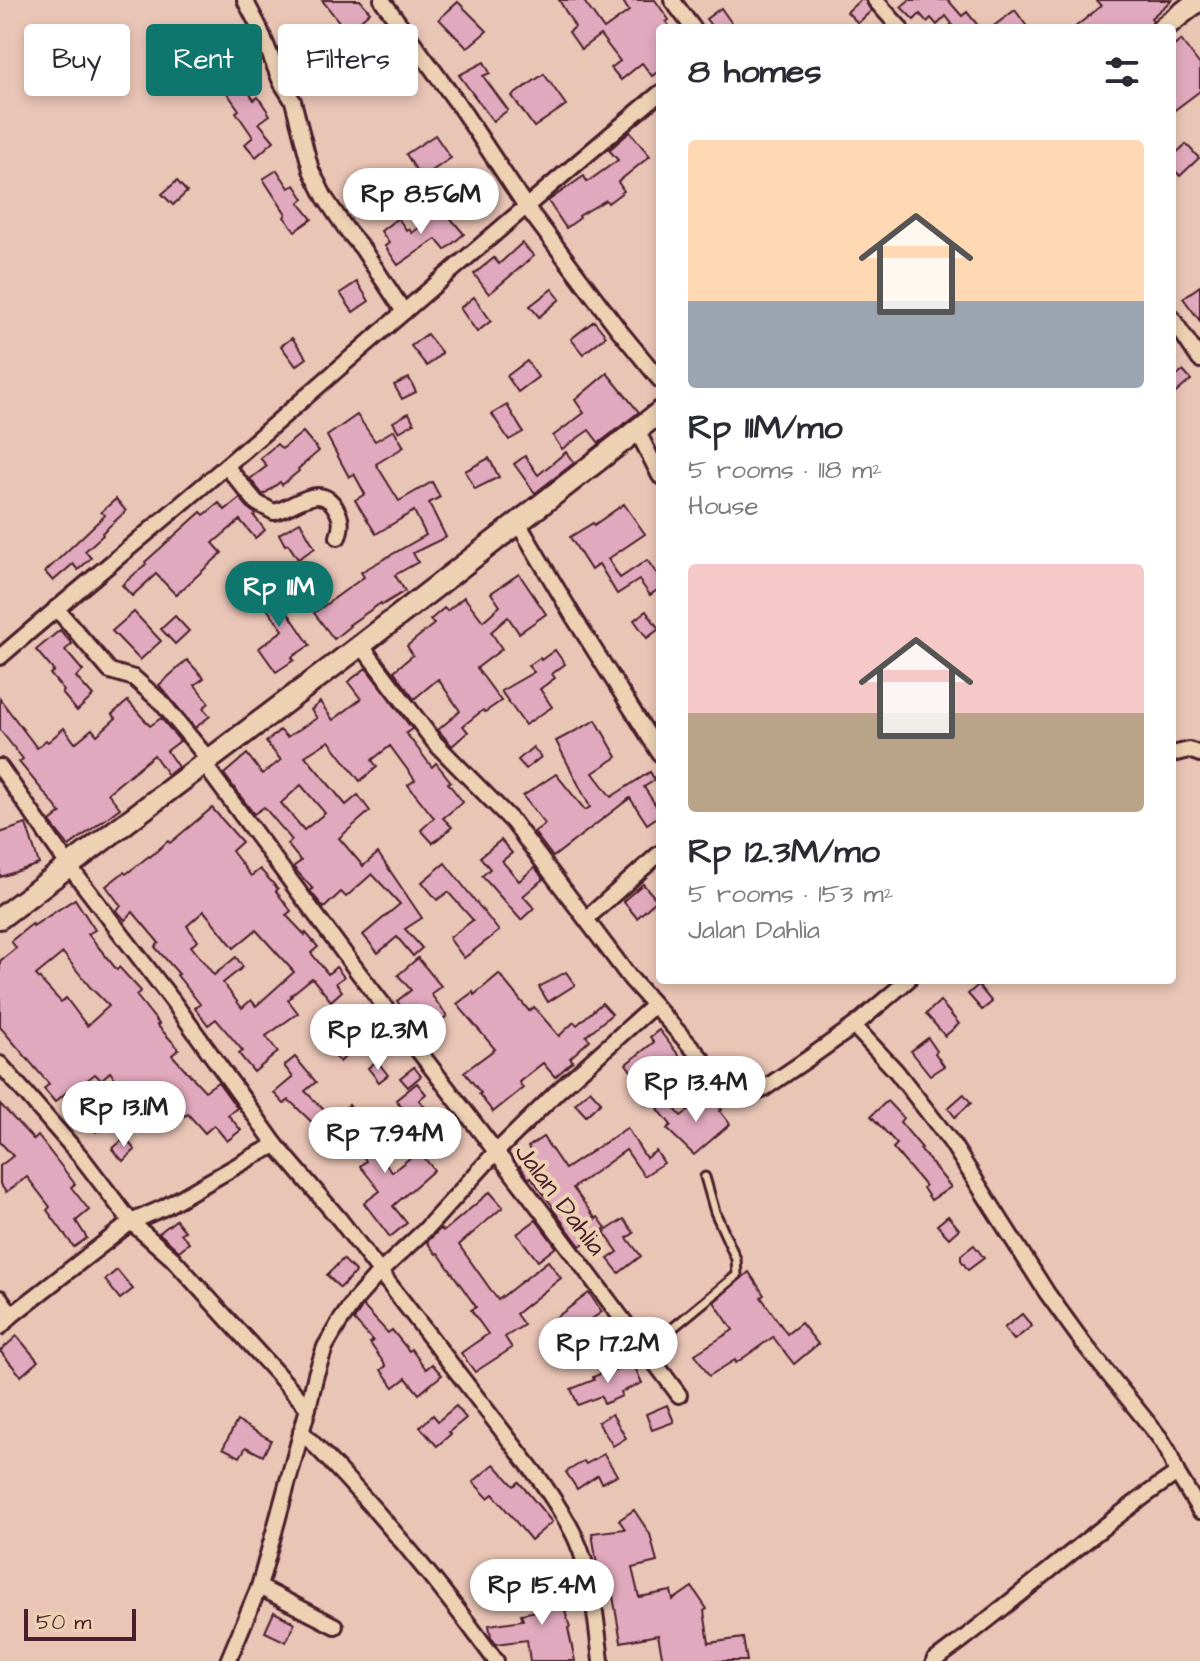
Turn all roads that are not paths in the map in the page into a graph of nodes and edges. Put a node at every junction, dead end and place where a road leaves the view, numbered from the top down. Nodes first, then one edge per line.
1 (245, 0) edge
2 (382, 0) edge
3 (672, 0) edge
4 (875, 0) edge
5 (1199, 0) edge
6 (690, 24) edge
7 (896, 24) edge
8 (1168, 24) edge
9 (656, 96) edge
10 (525, 205) junction
11 (404, 312) junction
12 (1176, 324) edge
13 (1200, 360) edge
14 (656, 375) edge
15 (656, 415) edge
16 (637, 430) junction
17 (226, 466) junction
18 (656, 468) edge
19 (518, 523) junction
20 (338, 537) dead end
21 (56, 608) junction
22 (361, 645) junction
23 (0, 657) edge
24 (656, 748) edge
25 (1176, 753) edge
26 (1200, 754) edge
27 (207, 762) junction
28 (0, 767) edge
29 (656, 857) edge
30 (69, 866) junction
31 (0, 918) edge
32 (586, 919) junction
33 (903, 984) edge
34 (654, 1005) junction
35 (854, 1026) junction
36 (0, 1064) edge
37 (276, 1145) junction
38 (495, 1153) junction
39 (705, 1177) dead end
40 (131, 1222) junction
41 (379, 1273) junction
42 (0, 1298) edge
43 (12, 1315) junction
44 (0, 1327) edge
45 (645, 1351) junction
46 (679, 1395) dead end
47 (308, 1408) junction
48 (301, 1431) junction
49 (1177, 1473) junction
50 (1200, 1511) edge
51 (259, 1587) junction
52 (335, 1626) dead end
53 (228, 1661) edge
54 (496, 1661) edge
55 (601, 1661) edge
56 (934, 1661) edge

1 - 11 street
2 - 10 street
3 - 6 street
4 - 7 street
5 - 8 main road
9 - 10 street
10 - 11 street
10 - 14 street
11 - 17 street
12 - 13 street
15 - 16 main road
16 - 18 street
16 - 19 main road
17 - 20 street
17 - 21 street
19 - 22 main road
19 - 24 street
21 - 23 street
21 - 27 street, Jalan Dahlia
22 - 27 main road
22 - 32 street
25 - 26 street
27 - 30 main road
27 - 38 street, Jalan Dahlia
28 - 30 street
29 - 32 street
30 - 31 main road
30 - 37 street
32 - 34 street
33 - 35 street
34 - 35 street
34 - 38 street
35 - 49 street
36 - 40 street
37 - 40 street
37 - 41 street
38 - 41 street
38 - 45 street, Jalan Dahlia
39 - 45 lane
40 - 43 street
40 - 47 street
41 - 47 street
41 - 55 street
42 - 43 street
43 - 44 street
45 - 46 street, Jalan Dahlia
47 - 48 street
48 - 51 street
48 - 54 street
49 - 50 street
49 - 56 street
51 - 52 street
51 - 53 street

